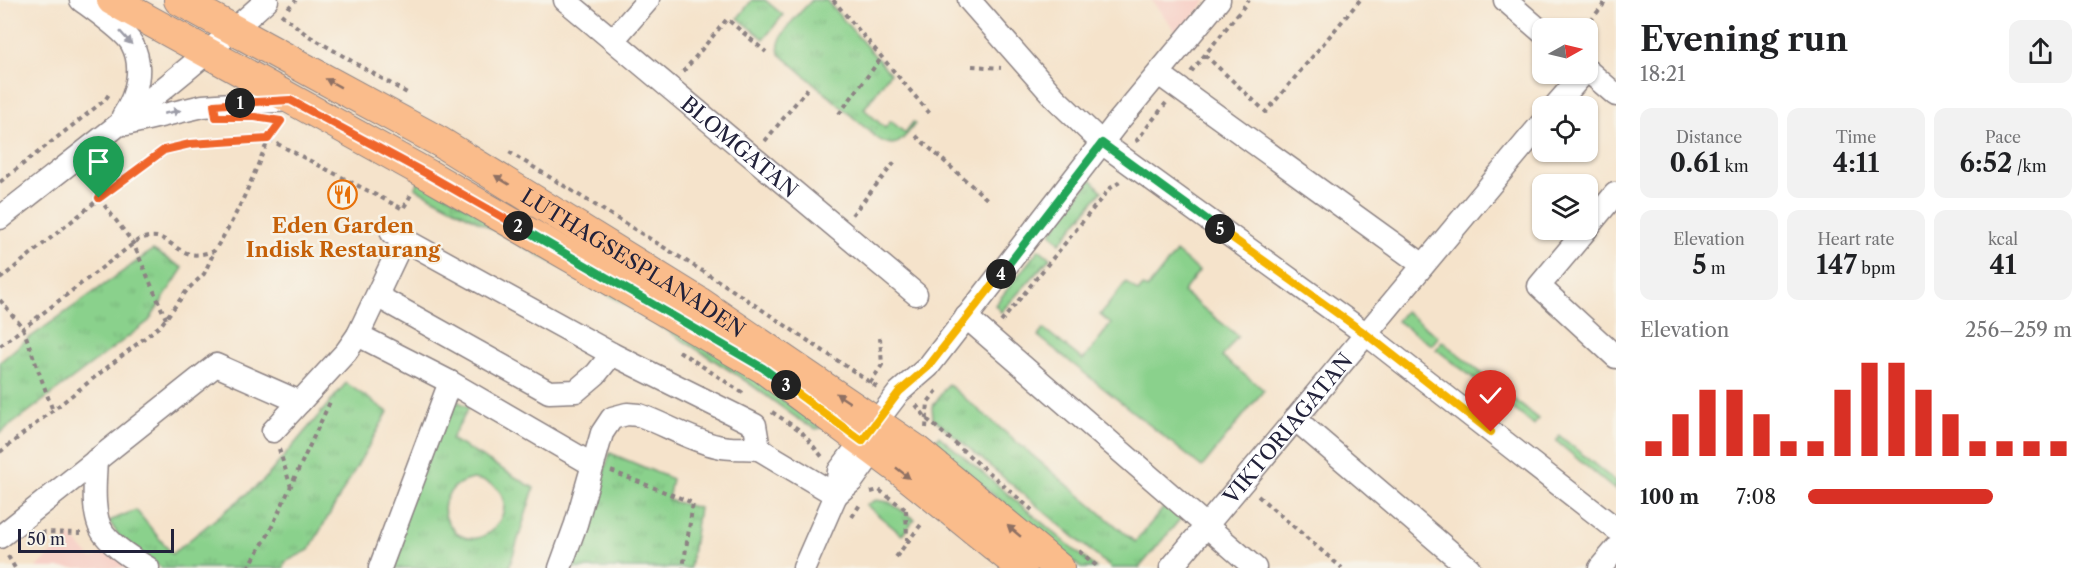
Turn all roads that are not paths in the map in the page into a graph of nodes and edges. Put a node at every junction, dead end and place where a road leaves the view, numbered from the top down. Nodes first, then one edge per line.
1 (81, 0) edge
2 (112, 0) edge
3 (179, 0) edge
4 (267, 0) edge
5 (565, 0) edge
6 (648, 0) edge
7 (969, 0) edge
8 (1219, 0) edge
9 (1505, 0) edge
10 (1532, 23) edge
11 (236, 30) junction
12 (613, 40) junction
13 (207, 52) junction
14 (1159, 74) junction
15 (1598, 79) edge
16 (1575, 84) edge
17 (1616, 95) edge
18 (1564, 96) edge
19 (283, 116) junction
20 (116, 127) junction
21 (1532, 135) edge
22 (1102, 143) junction
23 (1616, 195) edge
24 (1598, 215) edge
25 (0, 218) edge
26 (1577, 240) edge
27 (1423, 265) junction
28 (915, 294) dead end
29 (377, 296) junction
30 (966, 317) junction
31 (1366, 334) junction
32 (358, 335) junction
33 (612, 354) junction
34 (1616, 357) edge
35 (450, 382) junction
36 (300, 402) junction
37 (1295, 419) junction
38 (273, 431) road end
39 (875, 435) junction
40 (759, 449) junction
41 (96, 460) junction
42 (593, 465) junction
43 (836, 495) junction
44 (1206, 525) junction
45 (1616, 529) edge
46 (3, 534) edge
47 (1616, 549) edge
48 (1065, 556) edge
49 (148, 568) edge
50 (380, 568) edge
51 (560, 568) edge
52 (804, 568) edge
53 (1022, 568) edge
54 (1171, 568) edge
55 (1255, 568) edge
56 (1469, 568) edge
57 (1600, 568) edge

1 -> 20 street
2 - 13 main road, LUTHAGSESPLANADEN
3 - 11 main road, LUTHAGSESPLANADEN
4 - 11 street
5 - 12 street, BLOMGATAN
6 - 12 street
7 - 22 street
8 - 14 street
9 - 10 street
11 - 13 street
39 -> 11 main road, LUTHAGSESPLANADEN
12 - 28 street, BLOMGATAN
13 - 19 main road, LUTHAGSESPLANADEN
13 - 20 street
14 - 22 street
14 - 27 street
15 - 17 street
16 - 18 street
20 -> 19 street
19 - 39 main road, LUTHAGSESPLANADEN
20 - 25 street
21 - 27 street, VIKTORIAGATAN
22 - 30 street
22 - 31 street
23 - 24 street
26 - 34 street
27 - 31 street, VIKTORIAGATAN
29 - 32 street
29 - 33 street
29 - 33 street
30 - 39 street
30 - 44 street
31 - 37 street, VIKTORIAGATAN
31 - 45 street
32 - 35 street
32 - 36 street
33 - 40 street
35 - 42 street
35 - 50 street
36 - 38 street
36 - 41 street
37 - 44 street, VIKTORIAGATAN
37 - 56 street
39 - 43 street
48 -> 39 main road, LUTHAGSESPLANADEN
39 -> 53 main road, LUTHAGSESPLANADEN
40 - 42 street
40 - 43 street
41 - 46 street
41 - 49 street
42 - 51 street
43 - 52 street
44 - 54 street, VIKTORIAGATAN
44 - 55 street
47 - 57 street

